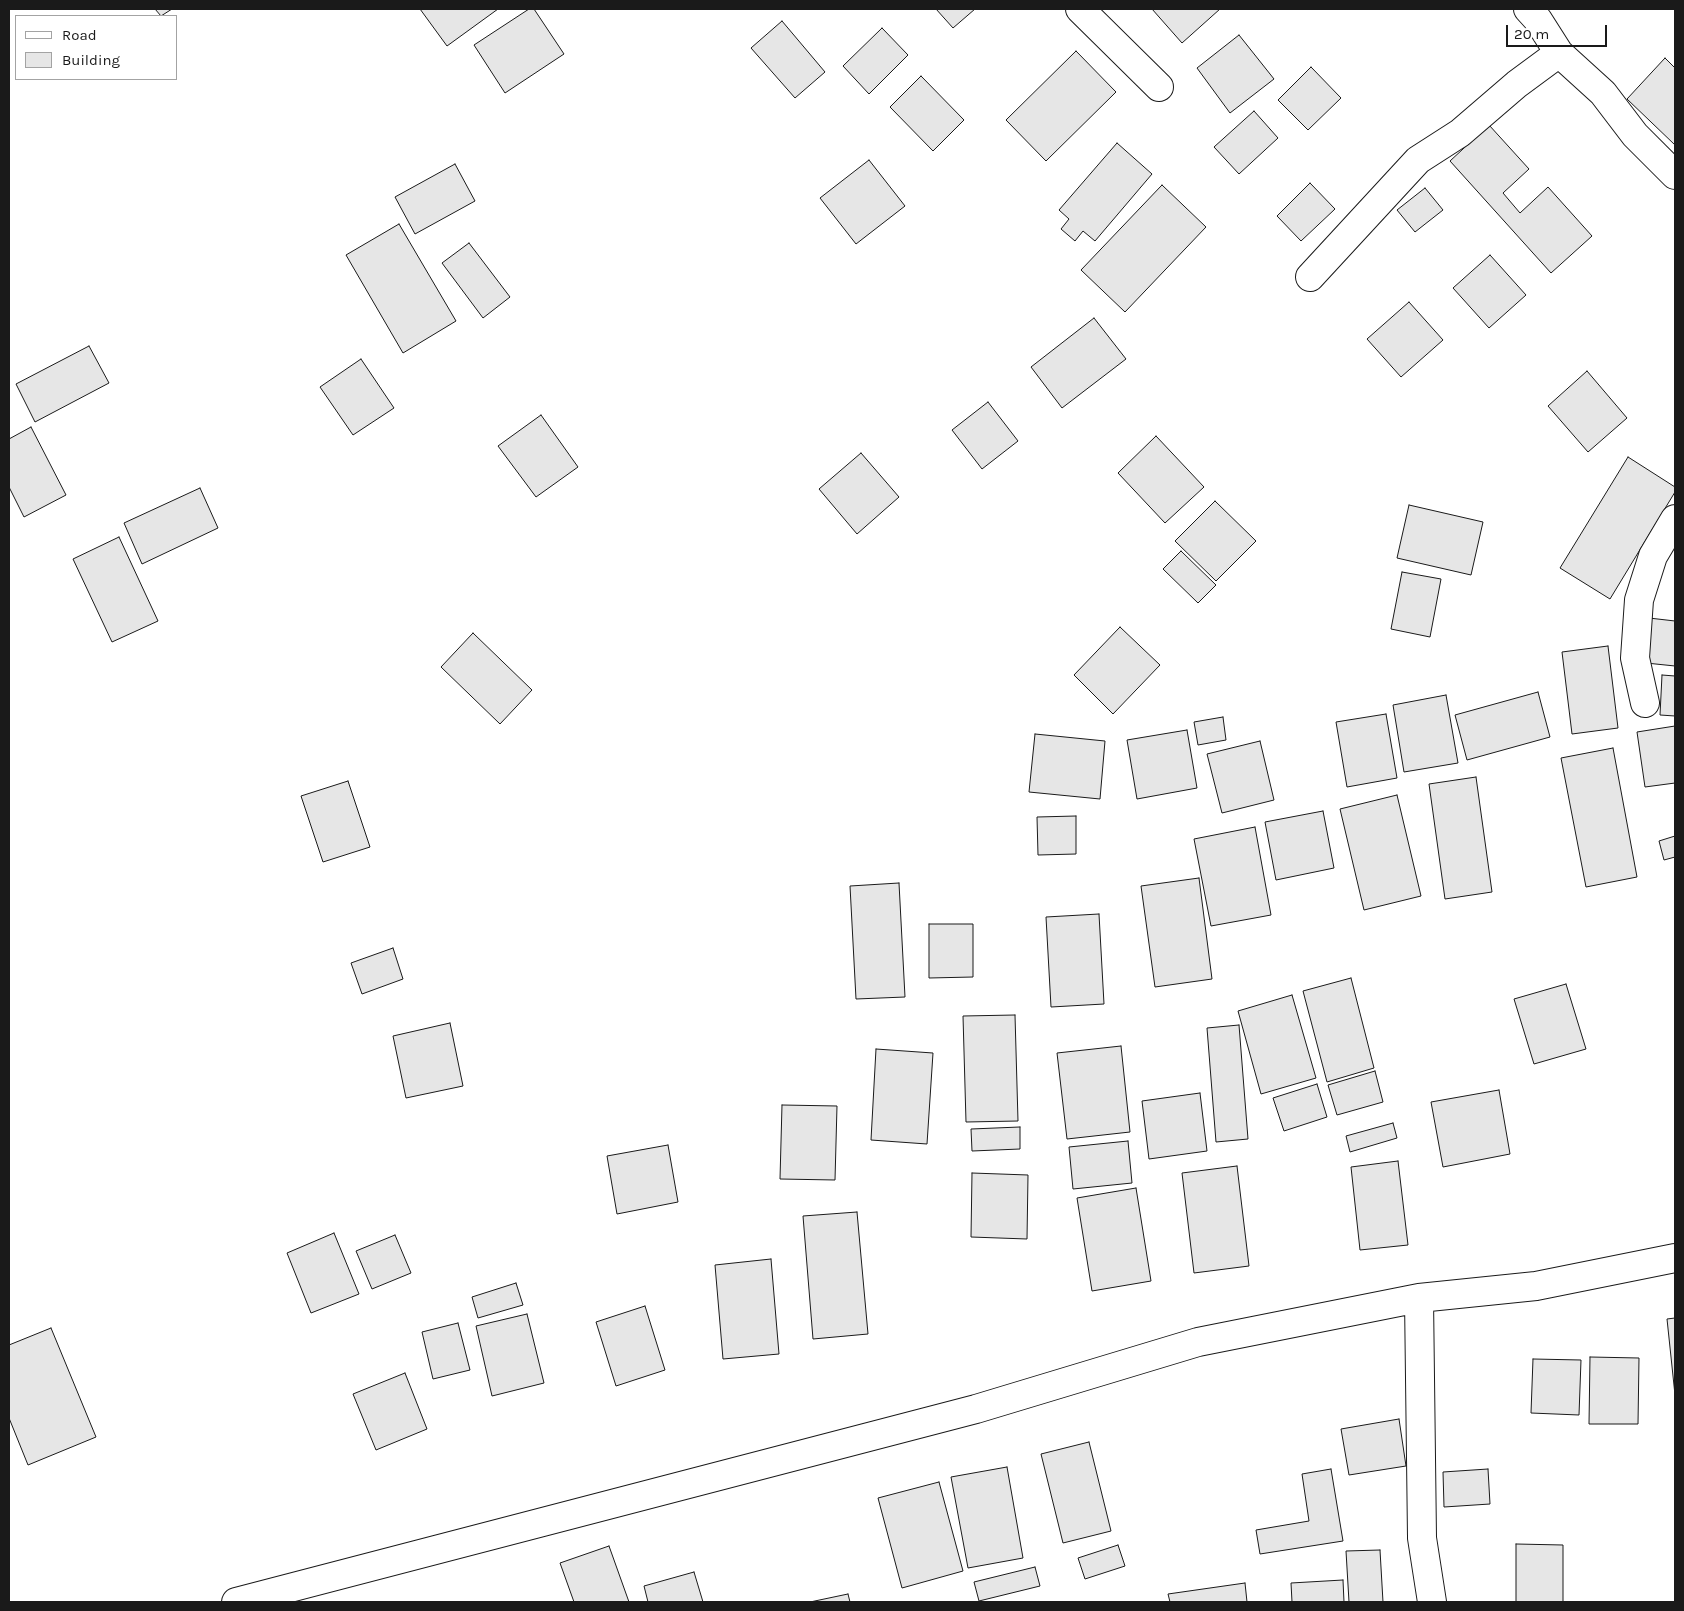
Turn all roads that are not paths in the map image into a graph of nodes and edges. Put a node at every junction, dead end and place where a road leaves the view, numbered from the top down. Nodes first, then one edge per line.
1 (1080, 9) edge
2 (1528, 9) edge
3 (1559, 53) junction
4 (1159, 87) dead end
5 (1675, 175) edge
6 (1310, 277) dead end
7 (1675, 519) edge
8 (1645, 703) dead end
9 (1675, 1258) edge
10 (1419, 1298) junction
11 (236, 1602) edge
12 (1432, 1602) edge

1 - 4 street
2 - 3 street
3 - 5 street
3 - 6 street
7 - 8 street
9 - 10 street
10 - 11 street
10 - 12 street

